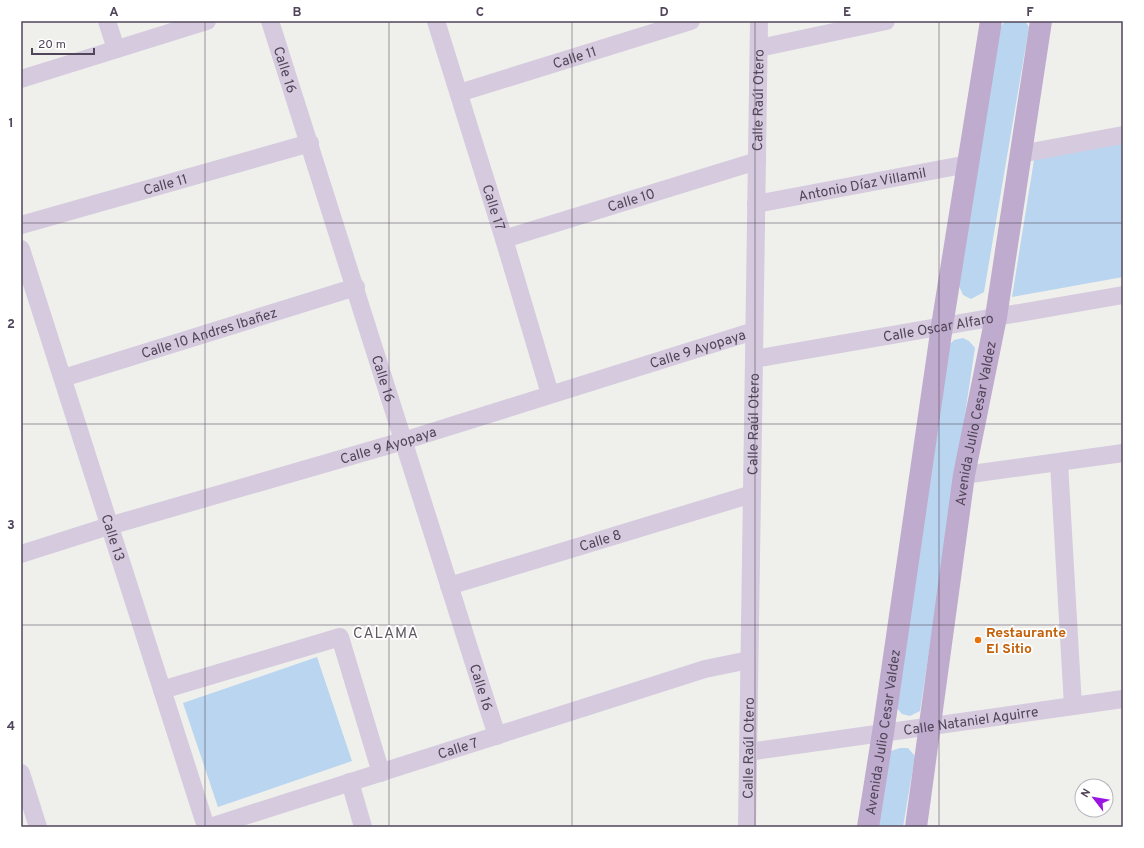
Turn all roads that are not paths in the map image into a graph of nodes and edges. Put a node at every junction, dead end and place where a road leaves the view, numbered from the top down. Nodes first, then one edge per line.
1 (107, 21) edge
2 (207, 21) edge
3 (270, 21) edge
4 (436, 21) edge
5 (691, 21) edge
6 (759, 21) edge
7 (886, 21) edge
8 (991, 21) edge
9 (1041, 21) edge
10 (759, 48) junction
11 (116, 49) junction
12 (21, 79) edge
13 (458, 94) junction
14 (1123, 135) edge
15 (310, 143) junction
16 (1020, 154) junction
17 (757, 161) junction
18 (968, 164) junction
19 (756, 204) junction
20 (21, 225) edge
21 (504, 239) junction
22 (21, 249) edge
23 (356, 287) junction
24 (1123, 295) edge
25 (996, 317) junction
26 (942, 326) junction
27 (754, 332) junction
28 (754, 359) junction
29 (63, 378) junction
30 (550, 394) junction
31 (403, 441) junction
32 (1123, 453) edge
33 (1059, 463) junction
34 (964, 475) junction
35 (752, 494) junction
36 (109, 526) junction
37 (21, 554) edge
38 (449, 586) junction
39 (749, 660) junction
40 (162, 690) junction
41 (1123, 699) edge
42 (1073, 706) junction
43 (931, 727) junction
44 (883, 733) junction
45 (497, 736) junction
46 (748, 752) junction
47 (21, 773) edge
48 (381, 773) junction
49 (350, 782) junction
50 (36, 826) edge
51 (745, 826) edge
52 (206, 827) edge
53 (210, 827) edge
54 (363, 827) edge
55 (868, 827) edge
56 (916, 827) edge

1 - 11 street
2 - 11 street
3 - 15 street, Calle 16
4 - 13 street, Calle 17
5 - 13 street, Calle 11
6 - 10 street, Calle Raúl Otero
7 - 10 street
8 - 18 main road, Avenida Julio Cesar Valdez
9 - 16 main road, Avenida Julio Cesar Valdez
10 - 17 street, Calle Raúl Otero
11 - 12 street
13 - 21 street, Calle 17
14 - 16 street
15 - 20 street, Calle 11
15 - 23 street, Calle 16
16 - 25 main road, Avenida Julio Cesar Valdez
17 - 19 street, Calle Raúl Otero
17 - 21 street, Calle 10
18 - 19 street, Antonio Díaz Villamil
18 - 26 main road, Avenida Julio Cesar Valdez
19 - 27 street, Calle Raúl Otero
21 - 30 street, Calle 17
22 - 29 street, Calle 13
23 - 29 street, Calle 10 Andres Ibañez
23 - 31 street, Calle 16
24 - 25 street, Calle Oscar Alfaro
25 - 26 street, Calle Oscar Alfaro
25 - 34 main road, Avenida Julio Cesar Valdez
26 - 28 street, Calle Oscar Alfaro
26 - 44 main road, Avenida Julio Cesar Valdez
27 - 28 street, Calle Raúl Otero
27 - 30 street, Calle 9 Ayopaya
28 - 35 street, Calle Raúl Otero
29 - 36 street, Calle 13
30 - 31 street, Calle 9 Ayopaya
31 - 36 street, Calle 9 Ayopaya
31 - 38 street, Calle 16
32 - 33 street
33 - 34 street
33 - 42 street
34 - 43 main road, Avenida Julio Cesar Valdez
35 - 38 street, Calle 8
35 - 39 street, Calle Raúl Otero
36 - 37 street, Calle 9 Ayopaya
36 - 40 street, Calle 13
38 - 45 street, Calle 16
39 - 45 street, Calle 7
39 - 46 street, Calle Raúl Otero
40 - 48 street
40 - 52 street, Calle 13
41 - 42 street, Calle Nataniel Aguirre
42 - 43 street, Calle Nataniel Aguirre
43 - 44 street, Calle Nataniel Aguirre
43 - 56 main road, Avenida Julio Cesar Valdez
44 - 46 street, Calle Nataniel Aguirre
44 - 55 main road, Avenida Julio Cesar Valdez
45 - 48 street, Calle 7
46 - 51 street, Calle Raúl Otero
47 - 50 street
48 - 49 street, Calle 7
49 - 53 street, Calle 7
49 - 54 street

